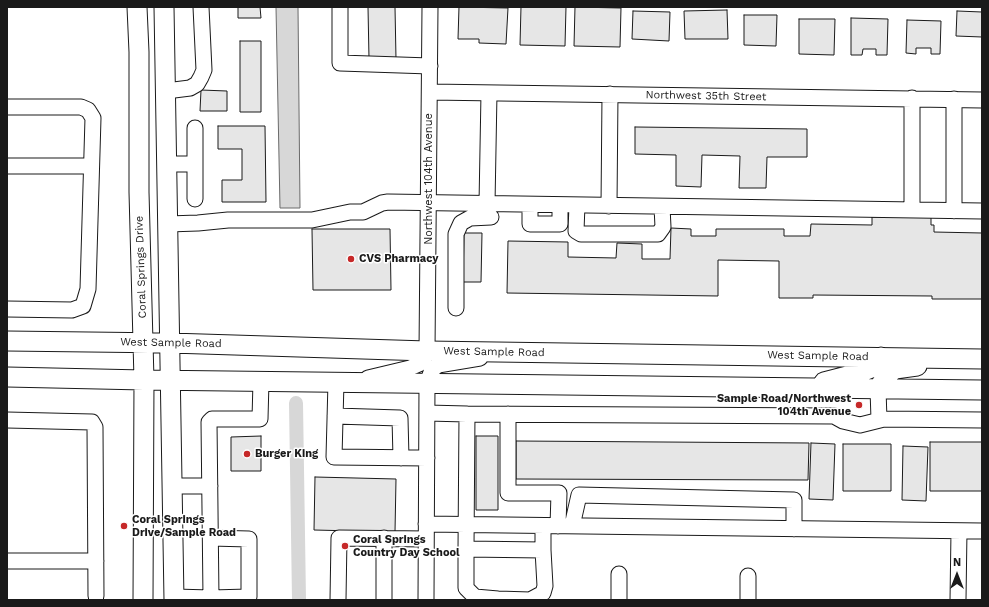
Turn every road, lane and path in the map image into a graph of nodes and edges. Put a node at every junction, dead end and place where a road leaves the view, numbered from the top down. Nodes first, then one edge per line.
1 (133, 7) edge
2 (137, 7) edge
3 (164, 7) edge
4 (201, 7) edge
5 (340, 7) edge
6 (430, 7) edge
7 (430, 66) junction
8 (166, 91) junction
9 (430, 92) junction
10 (489, 93) junction
11 (610, 94) junction
12 (912, 98) junction
13 (954, 99) junction
14 (982, 100) edge
15 (7, 107) edge
16 (195, 128) dead end
17 (167, 164) junction
18 (195, 164) junction
19 (7, 166) edge
20 (91, 166) junction
21 (195, 199) dead end
22 (429, 203) junction
23 (577, 205) junction
24 (609, 206) junction
25 (662, 206) junction
26 (912, 210) junction
27 (489, 211) junction
28 (954, 211) junction
29 (982, 211) edge
30 (168, 224) junction
31 (456, 308) dead end
32 (7, 309) edge
33 (7, 341) edge
34 (143, 343) junction
35 (170, 343) junction
36 (427, 351) junction
37 (524, 352) junction
38 (881, 357) junction
39 (976, 359) edge
40 (7, 377) edge
41 (144, 380) junction
42 (170, 380) junction
43 (261, 381) junction
44 (343, 382) junction
45 (427, 383) junction
46 (799, 388) junction
47 (878, 389) junction
48 (982, 390) edge
49 (427, 413) junction
50 (467, 414) junction
51 (508, 414) junction
52 (335, 416) junction
53 (7, 420) edge
54 (879, 420) junction
55 (982, 420) edge
56 (400, 458) junction
57 (426, 458) junction
58 (172, 486) junction
59 (210, 486) junction
60 (466, 525) junction
61 (543, 526) junction
62 (565, 526) junction
63 (794, 529) junction
64 (959, 531) junction
65 (982, 531) edge
66 (426, 532) junction
67 (211, 538) junction
68 (384, 538) junction
69 (466, 549) junction
70 (543, 550) junction
71 (7, 561) edge
72 (96, 561) junction
73 (619, 574) dead end
74 (748, 576) dead end
75 (96, 596) dead end
76 (174, 598) edge
77 (211, 598) junction
78 (143, 600) edge
79 (338, 600) edge
80 (384, 600) edge
81 (426, 600) edge
82 (619, 600) edge
83 (748, 600) edge
84 (958, 600) edge

1 - 2 street
2 - 34 main road, Coral Springs Drive
3 - 8 main road
4 - 8 street
5 - 7 street
6 - 7 street, Northwest 104th Avenue
7 - 9 street, Northwest 104th Avenue
8 - 17 main road
9 - 10 street, Northwest 35th Street
9 - 22 street, Northwest 104th Avenue
10 - 11 street, Northwest 35th Street
10 - 27 street
11 - 12 street, Northwest 35th Street
11 - 24 street
12 - 13 street, Northwest 35th Street
12 - 26 street
13 - 14 street, Northwest 35th Street
13 - 28 street
15 - 20 street
16 - 18 street
17 - 18 street
17 - 30 main road
18 - 21 street
19 - 20 street
20 - 32 street
22 - 27 street
22 - 30 street
22 - 36 street, Northwest 104th Avenue
23 - 24 street
23 - 25 street
23 - 27 street
24 - 25 street
25 - 26 street
26 - 28 street
27 - 31 street
28 - 29 street
30 - 35 main road
33 - 34 main road, West Sample Road
34 - 35 main road, West Sample Road
34 - 41 main road, Coral Springs Drive
35 - 36 main road, West Sample Road
35 - 42 main road
36 - 37 main road, West Sample Road
36 - 44 street
37 - 38 main road, West Sample Road
37 - 45 street
38 - 39 main road, West Sample Road
38 - 46 main road
39 - 47 main road
40 - 41 main road
41 - 42 main road
41 - 78 main road, Coral Springs Drive
42 - 43 main road
42 - 58 main road
43 - 44 main road
43 - 59 street
44 - 45 main road
44 - 52 street
45 - 46 main road
45 - 49 street
46 - 47 main road
47 - 48 main road
47 - 54 street
49 - 50 street
49 - 57 street
50 - 51 street
50 - 60 street
51 - 54 street
51 - 62 street
52 - 56 street
52 - 56 street
53 - 72 street
54 - 55 street
56 - 57 street
57 - 66 street
58 - 59 street
58 - 76 main road
59 - 67 street
60 - 61 street
60 - 66 street
60 - 69 street
61 - 62 street
61 - 70 street
62 - 63 street
62 - 63 street
63 - 64 street
64 - 65 street
64 - 84 street
66 - 68 street
66 - 81 street
67 - 77 street
67 - 77 street
68 - 79 street
68 - 80 street
69 - 70 street
69 - 70 street
71 - 72 street
72 - 75 street
73 - 82 street
74 - 83 street
76 - 77 street

